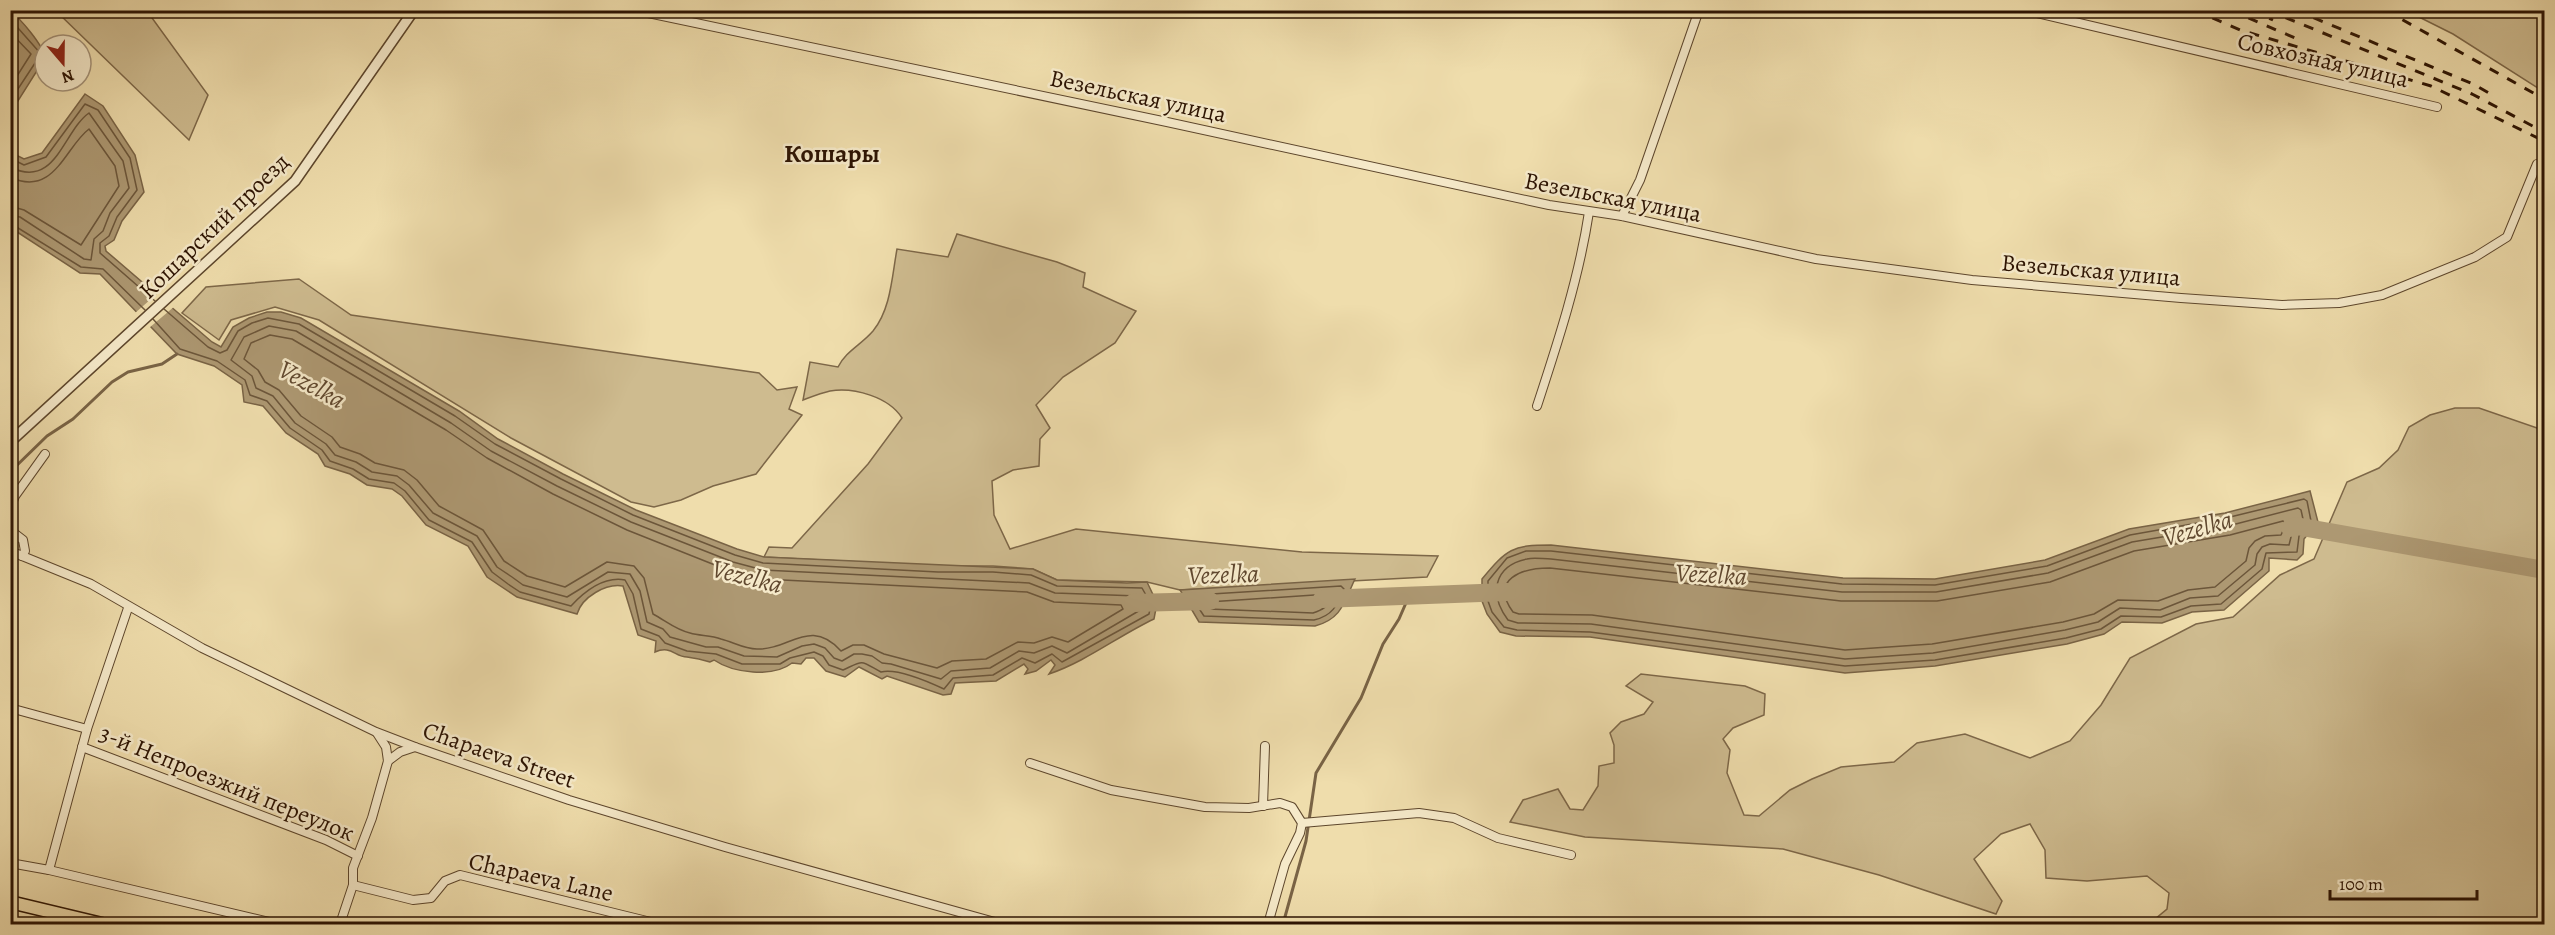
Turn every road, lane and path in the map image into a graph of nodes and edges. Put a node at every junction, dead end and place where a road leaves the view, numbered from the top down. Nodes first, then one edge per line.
1 (414, 10) edge
2 (634, 10) edge
3 (1699, 10) edge
4 (2024, 10) edge
5 (2437, 107) dead end
6 (2537, 164) dead end
7 (1589, 212) junction
8 (1622, 216) junction
9 (1537, 406) dead end
10 (10, 442) edge
11 (45, 454) dead end
12 (10, 508) edge
13 (10, 530) edge
14 (10, 551) edge
15 (22, 556) junction
16 (129, 608) junction
17 (10, 708) edge
18 (87, 729) junction
19 (376, 732) junction
20 (1265, 746) dead end
21 (82, 747) junction
22 (415, 747) junction
23 (388, 761) junction
24 (1030, 763) dead end
25 (1263, 806) junction
26 (1302, 823) junction
27 (1571, 855) dead end
28 (358, 856) junction
29 (10, 863) edge
30 (49, 870) junction
31 (353, 885) junction
32 (10, 902) edge
33 (102, 924) edge
34 (278, 924) edge
35 (340, 924) edge
36 (659, 924) edge
37 (1002, 924) edge
38 (1268, 924) edge

1 - 10 street, Кошарский проезд
2 - 7 street, Везельская улица
3 - 8 street
4 - 5 street, Совхозная улица
6 - 8 street, Везельская улица
7 - 8 street, Везельская улица
7 - 9 street
11 - 12 street
13 - 15 street
14 - 15 street, Chapaeva Street
15 - 16 street, Chapaeva Street
16 - 18 street
16 - 19 street, Chapaeva Street
17 - 18 street
18 - 21 street
19 - 22 street, Chapaeva Street
19 - 23 street
20 - 25 street
21 - 28 street, 3-й Непроезжий переулок
21 - 30 street
22 - 23 street
22 - 37 street, Chapaeva Street
23 - 28 street
24 - 25 street
25 - 26 street
26 - 27 street
26 - 38 street
28 - 31 street
29 - 30 street
30 - 34 street
31 - 35 street
31 - 36 street, Chapaeva Lane
32 - 33 main road

